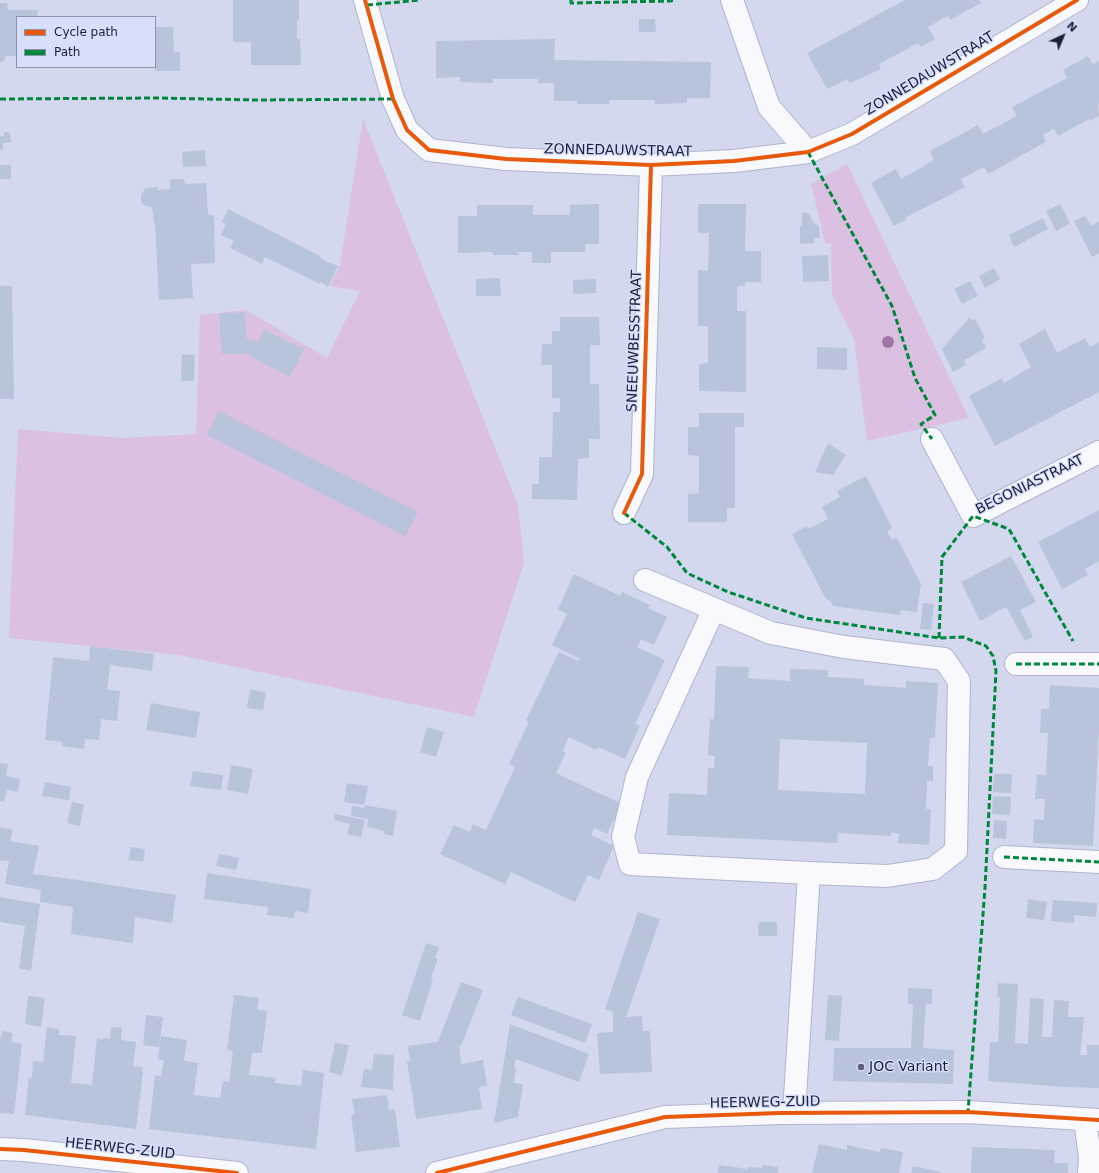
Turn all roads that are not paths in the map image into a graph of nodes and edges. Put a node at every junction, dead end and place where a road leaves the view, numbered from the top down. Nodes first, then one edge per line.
1 (365, 0) edge
2 (732, 0) edge
3 (1077, 0) edge
4 (808, 152) junction
5 (651, 165) junction
6 (932, 439) dead end
7 (1099, 452) edge
8 (624, 513) dead end
9 (646, 580) dead end
10 (714, 609) junction
11 (1016, 664) dead end
12 (1099, 664) edge
13 (1004, 857) dead end
14 (1099, 862) edge
15 (809, 873) junction
16 (794, 1113) junction
17 (1092, 1120) edge
18 (0, 1149) edge
19 (237, 1173) edge
20 (437, 1173) edge
21 (1089, 1173) edge

1 - 5 street, ZONNEDAUWSTRAAT
2 - 4 street
3 - 4 street, ZONNEDAUWSTRAAT
4 - 5 street, ZONNEDAUWSTRAAT
5 - 8 street, SNEEUWBESSTRAAT
6 - 7 street, BEGONIASTRAAT
9 - 10 street
10 - 15 street
10 - 15 street
11 - 12 street
13 - 14 street
15 - 16 street
16 - 17 street, HEERWEG-ZUID
16 - 20 street, HEERWEG-ZUID
17 - 21 street
18 - 19 street, HEERWEG-ZUID

